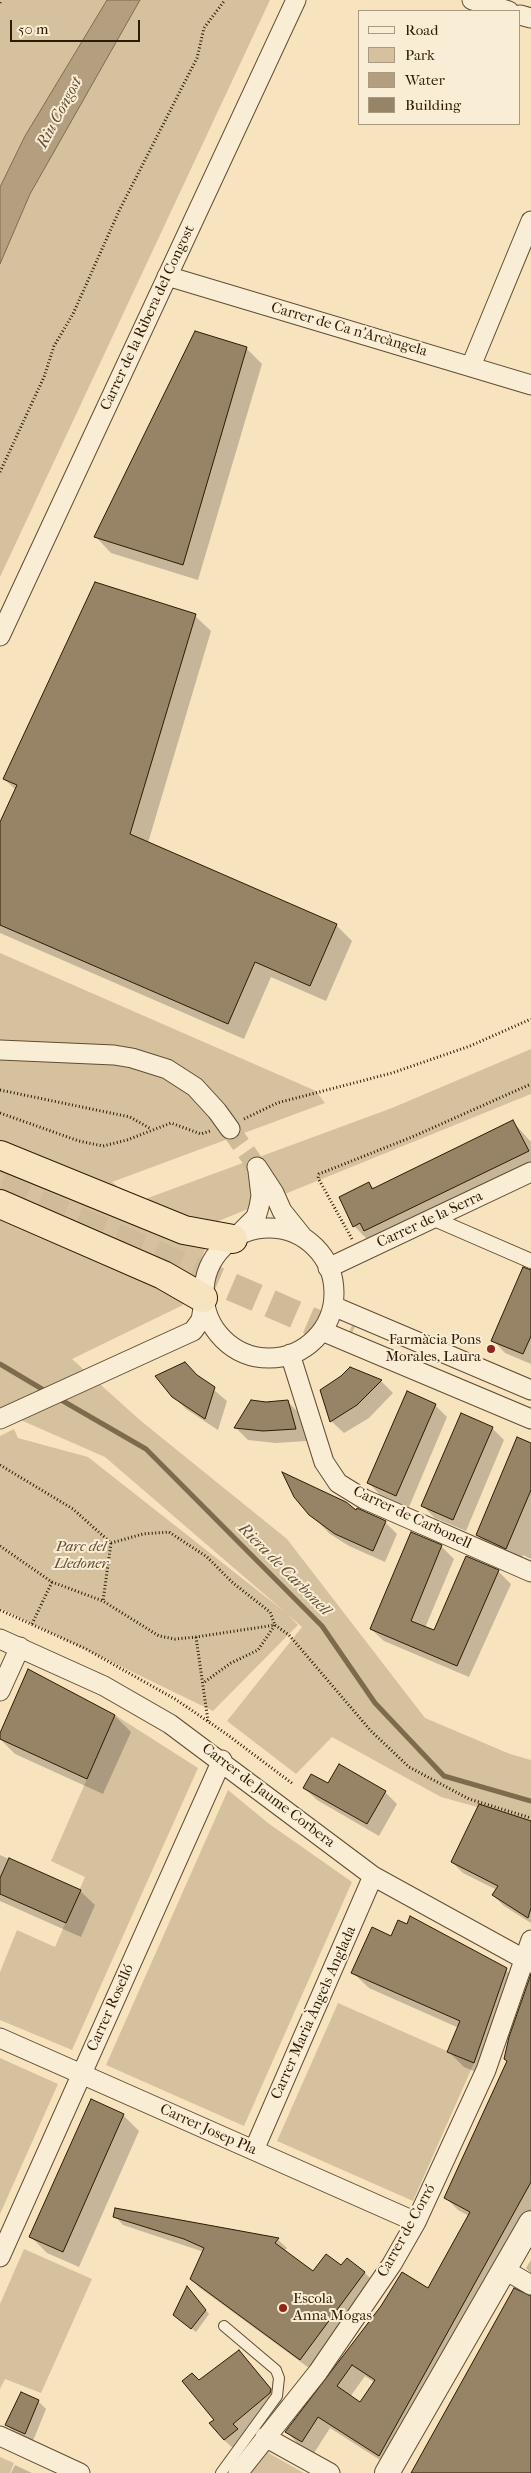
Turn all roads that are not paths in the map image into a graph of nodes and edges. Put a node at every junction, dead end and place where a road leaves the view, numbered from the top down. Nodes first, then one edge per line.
1 (296, 0) edge
2 (472, 0) edge
3 (506, 10) edge
4 (531, 221) edge
5 (168, 276) junction
6 (471, 366) junction
7 (531, 385) edge
8 (0, 636) edge
9 (0, 1050) edge
10 (229, 1127) tunnel mouth
11 (0, 1155) edge
12 (531, 1172) edge
13 (0, 1204) edge
14 (432, 1218) junction
15 (236, 1237) junction
16 (307, 1240) junction
17 (531, 1261) edge
18 (328, 1268) junction
19 (204, 1300) junction
20 (333, 1306) junction
21 (322, 1331) junction
22 (186, 1335) junction
23 (225, 1342) junction
24 (290, 1354) junction
25 (531, 1390) edge
26 (0, 1420) edge
27 (531, 1420) edge
28 (531, 1572) edge
29 (0, 1639) edge
30 (20, 1648) junction
31 (0, 1691) edge
32 (222, 1760) junction
33 (374, 1876) junction
34 (531, 1940) edge
35 (528, 1961) edge
36 (0, 2038) edge
37 (81, 2074) junction
38 (254, 2150) junction
39 (416, 2222) junction
40 (531, 2223) edge
41 (0, 2257) edge
42 (505, 2270) junction
43 (531, 2285) edge
44 (224, 2326) dead end
45 (0, 2436) edge
46 (265, 2437) junction
47 (80, 2473) edge
48 (221, 2473) edge
49 (238, 2473) edge
50 (330, 2473) edge
51 (387, 2473) edge

1 - 5 street, Carrer de la Ribera del Congost
2 - 3 street
4 - 6 street
5 - 6 street, Carrer de Ca n'Arcàngela
5 - 8 street, Carrer de la Ribera del Congost
6 - 7 street, Carrer de Ca n'Arcàngela
9 - 10 street
11 - 15 highway
12 - 14 street, Carrer de la Serra
13 - 19 highway
14 - 17 street
14 - 18 street, Carrer de la Serra
15 - 16 street
15 - 16 street
15 - 19 street
16 - 18 street
18 - 20 street
19 - 22 street
19 - 23 street
20 - 21 street
20 - 25 street
21 - 24 street
21 - 27 street
22 - 23 street
22 - 26 street
23 - 24 street
24 - 28 street, Carrer de Carbonell
29 - 30 street, Carrer de Jaume Corbera
30 - 31 street
30 - 32 street, Carrer de Jaume Corbera
32 - 33 street, Carrer de Jaume Corbera
32 - 37 street, Carrer Roselló
33 - 35 street, Carrer de Jaume Corbera
33 - 38 street, Carrer Maria Àngels Anglada
34 - 35 street, Carrer de Corró
35 - 39 street, Carrer de Corró
36 - 37 street, Carrer Josep Pla
37 - 38 street, Carrer Josep Pla
37 - 41 street, Carrer Roselló
38 - 39 street, Carrer Josep Pla
39 - 46 street, Carrer de Corró
40 - 42 street
42 - 43 street
42 - 51 street
44 - 48 lane
45 - 47 street
46 - 49 street, Carrer de Corró
46 - 50 street

